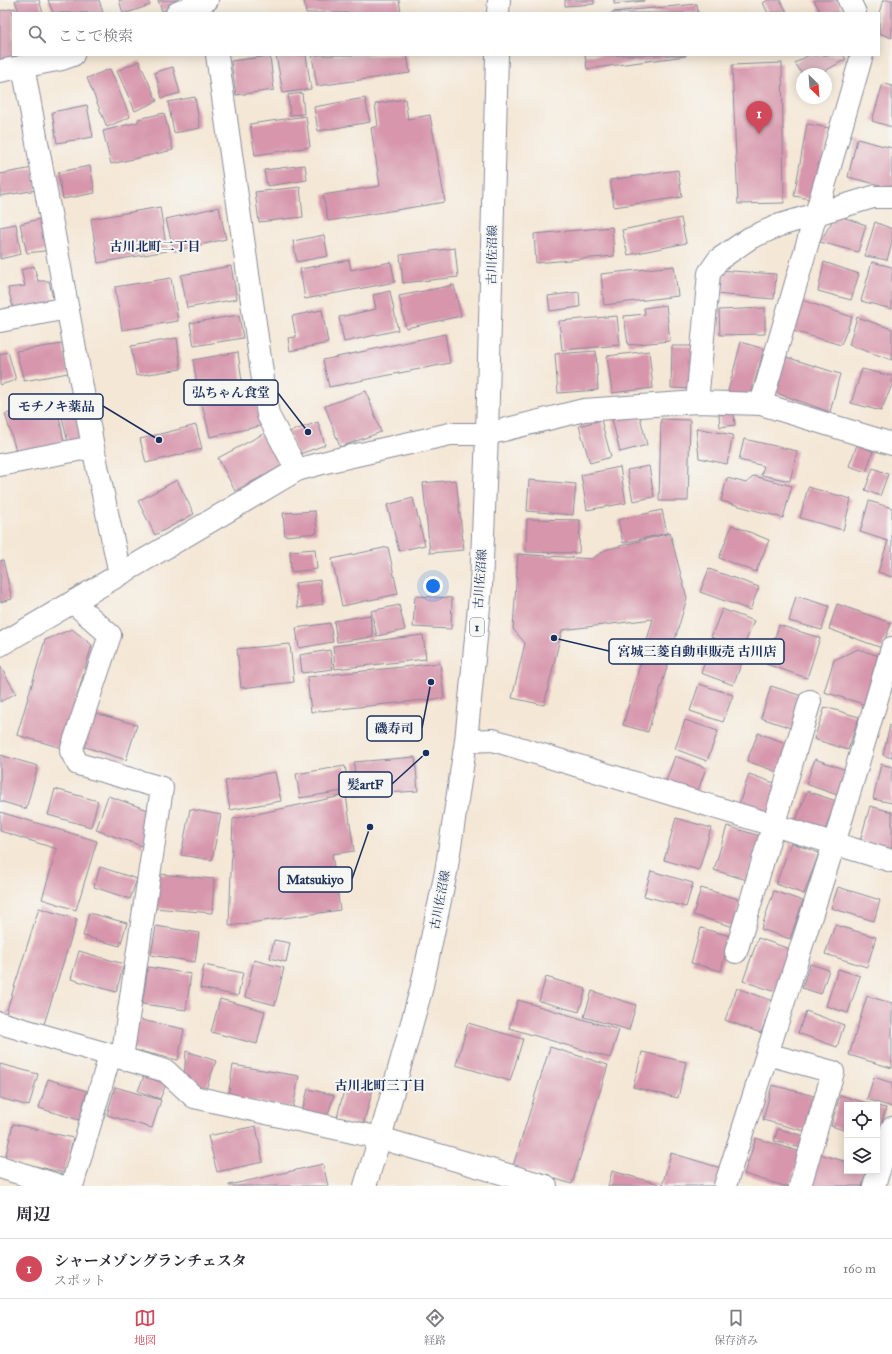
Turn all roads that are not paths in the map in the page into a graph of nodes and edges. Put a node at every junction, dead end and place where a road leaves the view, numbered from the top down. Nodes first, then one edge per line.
1 (208, 0) edge
2 (499, 0) edge
3 (849, 0) edge
4 (179, 12) edge
5 (211, 12) edge
6 (498, 12) edge
7 (855, 12) edge
8 (70, 56) edge
9 (217, 56) edge
10 (497, 56) edge
11 (862, 56) edge
12 (23, 66) junction
13 (0, 71) edge
14 (892, 197) edge
15 (816, 213) junction
16 (67, 308) junction
17 (0, 321) edge
18 (697, 402) junction
19 (761, 404) junction
20 (487, 434) junction
21 (892, 444) edge
22 (93, 447) junction
23 (0, 465) edge
24 (297, 470) junction
25 (120, 574) junction
26 (73, 602) junction
27 (0, 645) edge
28 (892, 648) edge
29 (810, 701) dead end
30 (466, 741) junction
31 (773, 825) junction
32 (834, 844) junction
33 (892, 861) edge
34 (736, 952) dead end
35 (0, 1022) edge
36 (767, 1054) junction
37 (116, 1056) junction
38 (892, 1128) edge
39 (380, 1138) junction
40 (0, 1167) edge
41 (60, 1186) edge
42 (72, 1186) edge
43 (365, 1186) edge
44 (546, 1186) edge
45 (725, 1186) edge
46 (800, 1186) edge
47 (874, 1186) edge

1 - 4 street
1 - 5 street
2 - 6 street
3 - 7 street
8 - 12 street
9 - 24 street
10 - 20 street, 古川佐沼線 / 1
11 - 15 street
12 - 13 street
12 - 16 street
14 - 15 street
15 - 18 street
15 - 19 street
16 - 17 street
16 - 22 street
18 - 19 street
18 - 20 street
19 - 21 street
20 - 24 street
20 - 30 street, 古川佐沼線 / 1
22 - 23 street
22 - 25 street
24 - 25 street
25 - 26 street
26 - 27 street
26 - 37 street
28 - 32 street
29 - 31 street
30 - 31 street
30 - 39 street, 古川佐沼線 / 1
31 - 32 street
31 - 34 street
32 - 33 street
32 - 36 street
35 - 37 street
36 - 45 street
36 - 46 street
37 - 39 street
37 - 42 street
38 - 47 street
39 - 43 street, 古川佐沼線 / 1
39 - 44 street
40 - 41 street

